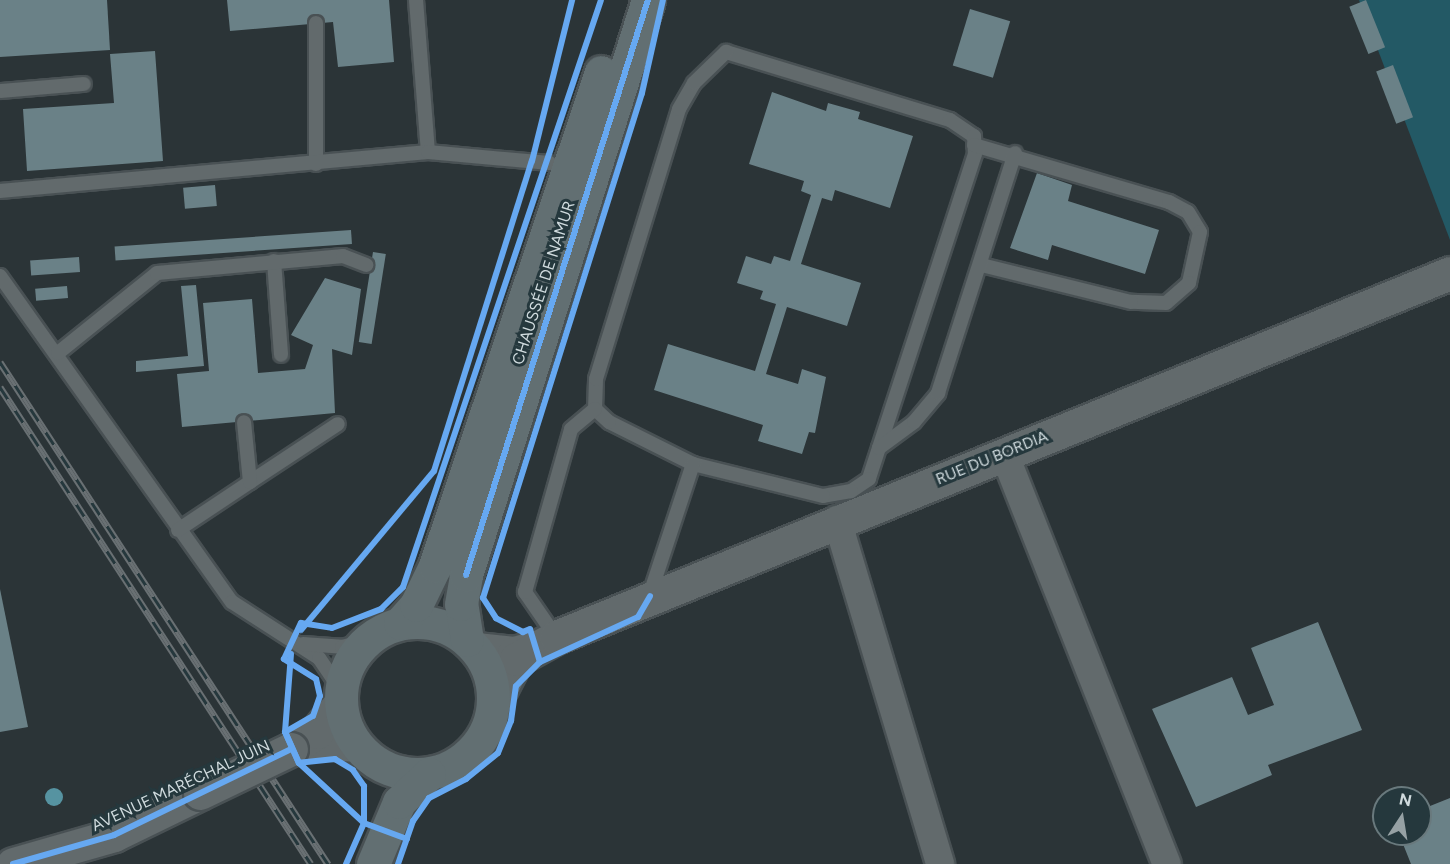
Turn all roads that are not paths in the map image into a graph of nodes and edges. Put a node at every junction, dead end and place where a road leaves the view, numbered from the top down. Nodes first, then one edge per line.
1 (416, 0) edge
2 (625, 0) edge
3 (648, 0) edge
4 (316, 23) dead end
5 (84, 84) dead end
6 (0, 91) edge
7 (974, 145) junction
8 (428, 152) junction
9 (1015, 153) junction
10 (550, 163) dead end
11 (316, 164) junction
12 (0, 191) edge
13 (274, 261) junction
14 (366, 265) dead end
15 (981, 265) junction
16 (1450, 273) edge
17 (0, 276) edge
18 (58, 353) junction
19 (281, 355) dead end
20 (595, 409) junction
21 (244, 422) dead end
22 (338, 424) dead end
23 (879, 448) junction
24 (1004, 453) junction
25 (693, 464) junction
26 (250, 482) junction
27 (837, 520) junction
28 (178, 530) junction
29 (650, 596) junction
30 (400, 623) junction
31 (292, 640) junction
32 (365, 641) junction
33 (545, 642) junction
34 (472, 645) junction
35 (340, 697) junction
36 (494, 702) junction
37 (356, 745) junction
38 (291, 749) junction
39 (382, 766) junction
40 (429, 774) junction
41 (378, 848) edge
42 (13, 864) edge
43 (940, 864) edge
44 (1167, 864) edge

1 - 8 lane
2 - 30 main road, CHAUSSÉE DE NAMUR
3 - 34 main road, CHAUSSÉE DE NAMUR
4 - 11 lane
5 - 6 lane
7 - 9 lane
7 - 20 lane
7 - 23 lane
8 - 10 lane
8 - 11 lane
9 - 15 lane
9 - 15 lane
11 - 12 lane
13 - 14 lane
13 - 18 lane
13 - 19 lane
15 - 23 lane
16 - 24 street, RUE DU BORDIA
17 - 18 lane
18 - 28 lane
20 - 25 lane
20 - 33 lane
21 - 26 lane
22 - 26 lane
23 - 25 lane
24 - 27 street, RUE DU BORDIA
24 - 44 street
25 - 29 lane
26 - 28 lane
27 - 29 street, RUE DU BORDIA
27 - 43 street
28 - 31 lane
29 - 33 street, RUE DU BORDIA
30 - 32 main road
30 - 34 main road
31 - 32 lane
31 - 35 lane
32 - 35 main road
33 - 34 street, RUE DU BORDIA
33 - 36 street, RUE DU BORDIA
34 - 36 main road
35 - 37 main road
35 - 38 street, AVENUE MARÉCHAL JUIN
36 - 40 main road
37 - 38 street, AVENUE MARÉCHAL JUIN
37 - 39 main road
38 - 42 street, AVENUE MARÉCHAL JUIN, bridge
39 - 40 main road
39 - 41 main road
40 - 41 main road

